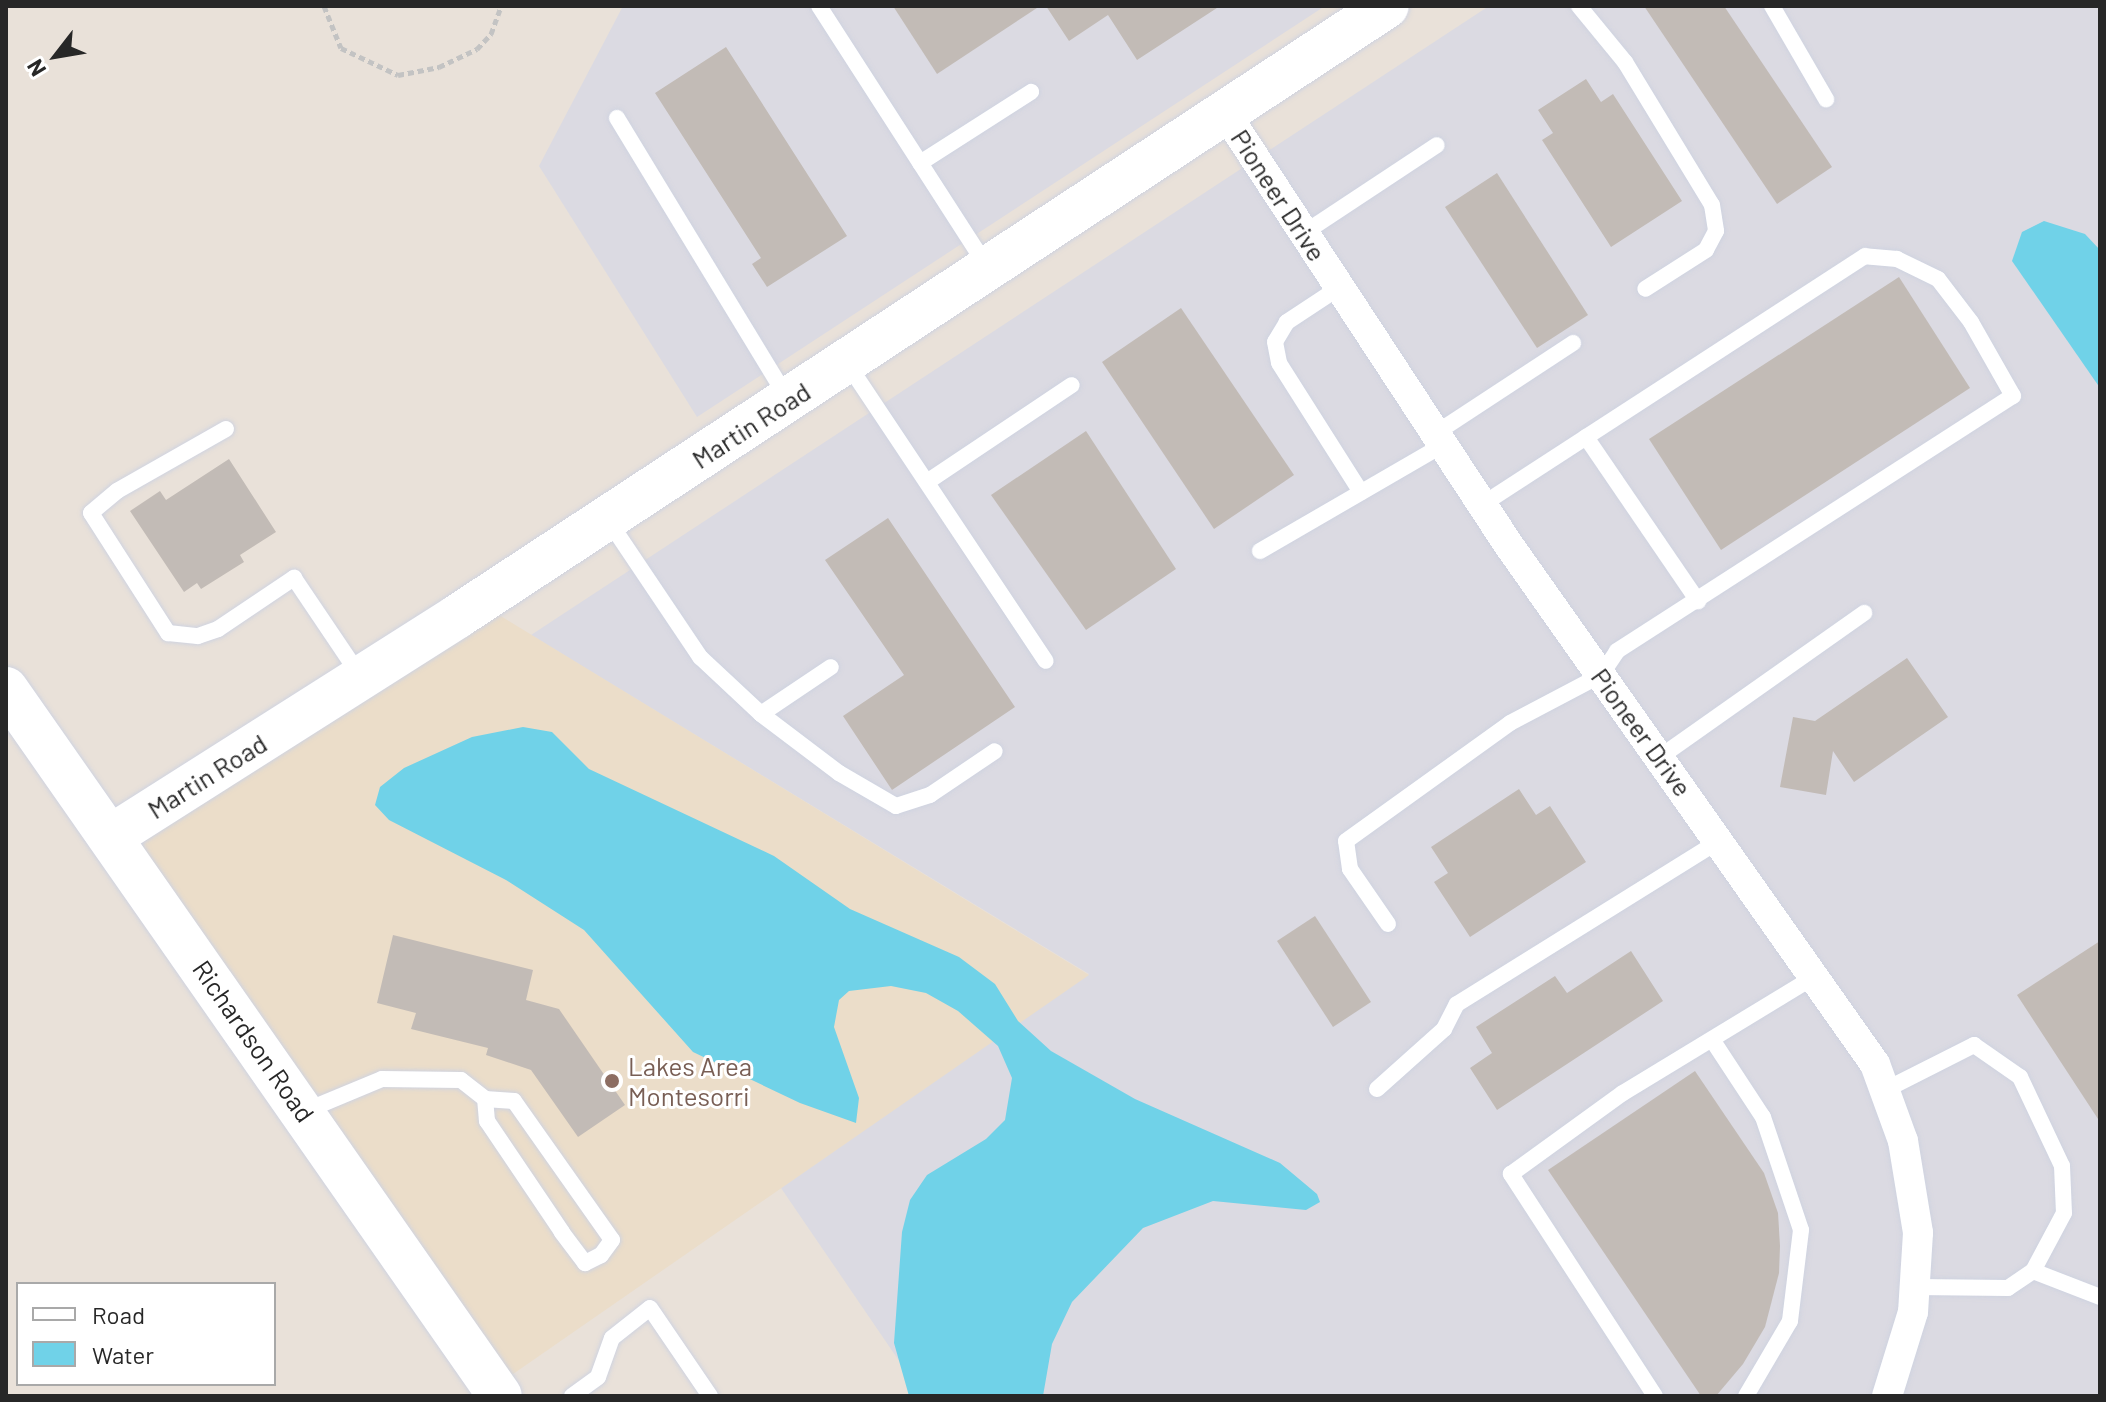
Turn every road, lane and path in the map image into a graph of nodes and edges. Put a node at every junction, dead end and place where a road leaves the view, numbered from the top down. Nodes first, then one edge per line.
1 (324, 6) edge
2 (501, 6) edge
3 (819, 6) edge
4 (1579, 6) edge
5 (1772, 6) edge
6 (1368, 11) edge
7 (1031, 92) dead end
8 (1826, 99) dead end
9 (1224, 111) junction
10 (617, 118) dead end
11 (1437, 145) dead end
12 (920, 163) junction
13 (1304, 233) junction
14 (988, 268) junction
15 (1340, 287) junction
16 (1645, 289) dead end
17 (1573, 343) dead end
18 (846, 362) junction
19 (1072, 385) dead end
20 (788, 400) junction
21 (226, 429) dead end
22 (1586, 437) junction
23 (1440, 439) junction
24 (927, 482) junction
25 (1361, 492) junction
26 (1482, 505) junction
27 (607, 519) junction
28 (1260, 551) dead end
29 (1698, 601) junction
30 (1864, 613) dead end
31 (1046, 661) dead end
32 (831, 667) dead end
33 (1601, 675) junction
34 (361, 678) junction
35 (6, 689) edge
36 (761, 714) junction
37 (995, 751) dead end
38 (1660, 757) junction
39 (110, 837) junction
40 (1719, 841) junction
41 (1388, 924) dead end
42 (1814, 977) junction
43 (1713, 1041) junction
44 (1377, 1089) dead end
45 (1885, 1090) junction
46 (485, 1099) junction
47 (304, 1112) junction
48 (2033, 1271) junction
49 (1916, 1287) junction
50 (2100, 1297) edge
51 (500, 1396) edge
52 (572, 1396) edge
53 (710, 1396) edge
54 (1655, 1396) edge
55 (1746, 1396) edge
56 (1887, 1396) edge

1 - 2 path
3 - 12 lane
4 - 16 lane
5 - 8 lane
6 - 9 main road, Martin Road
7 - 12 lane
9 - 13 street, Pioneer Drive
9 - 14 main road, Martin Road
10 - 20 lane
11 - 13 lane
12 - 14 lane
13 - 15 street, Pioneer Drive
14 - 18 main road, Martin Road
15 - 23 street, Pioneer Drive
15 - 25 lane
17 - 23 lane
18 - 20 main road, Martin Road
18 - 24 lane
19 - 24 lane
20 - 27 main road, Martin Road
21 - 34 lane
22 - 26 lane
22 - 29 lane
22 - 29 lane
23 - 25 lane
23 - 26 street, Pioneer Drive
24 - 31 lane
25 - 28 lane
26 - 33 street, Pioneer Drive
27 - 34 main road, Martin Road
27 - 36 lane
29 - 33 lane
30 - 38 lane
32 - 36 lane
33 - 38 street, Pioneer Drive
33 - 41 lane
34 - 39 main road, Martin Road
35 - 39 main road, Richardson Road
36 - 37 lane
38 - 40 street, Pioneer Drive
39 - 47 main road, Richardson Road
40 - 42 street, Pioneer Drive
40 - 44 lane
42 - 43 lane
42 - 45 street, Pioneer Drive
43 - 54 lane
43 - 55 lane
45 - 48 lane
45 - 49 street, Pioneer Drive
46 - 46 lane
46 - 47 lane
47 - 51 main road, Richardson Road
48 - 49 lane
48 - 50 lane
49 - 56 street, Pioneer Drive
52 - 53 lane

